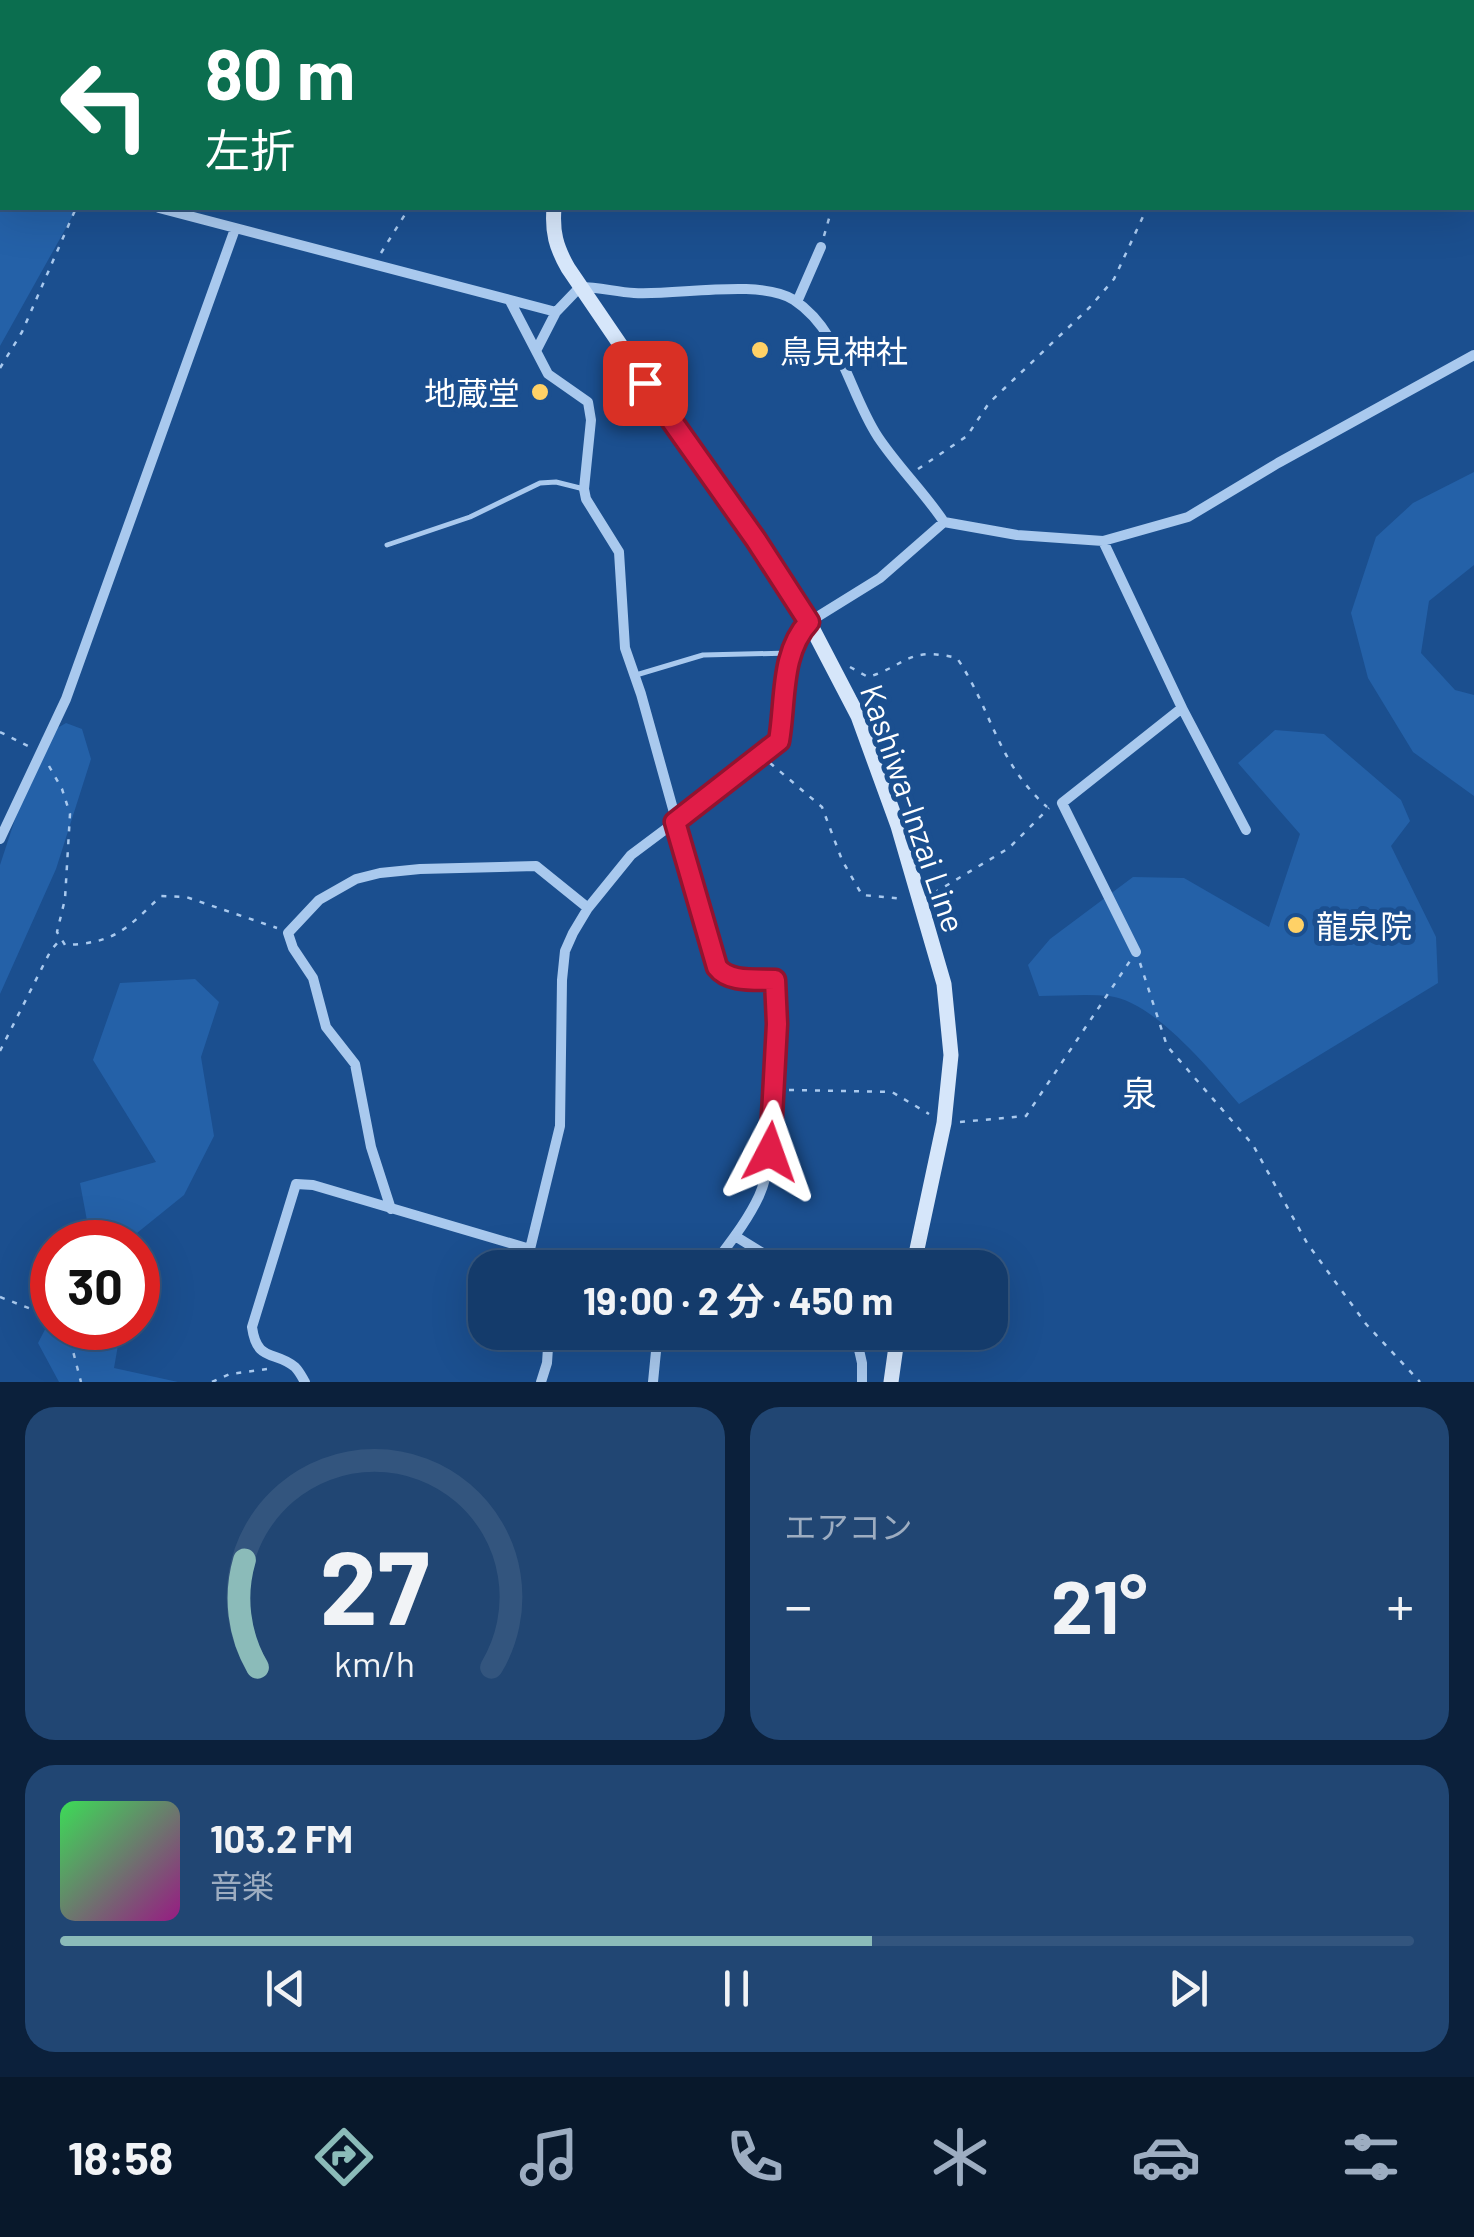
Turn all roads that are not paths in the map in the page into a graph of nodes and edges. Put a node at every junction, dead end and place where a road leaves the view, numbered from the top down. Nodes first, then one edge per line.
1 (166, 210) edge
2 (554, 210) edge
3 (235, 229) junction
4 (821, 246) road end
5 (580, 287) junction
6 (510, 301) junction
7 (797, 302) junction
8 (556, 312) junction
9 (537, 349) junction
10 (1474, 355) edge
11 (584, 488) junction
12 (944, 522) junction
13 (1103, 541) junction
14 (387, 546) dead end
15 (809, 622) junction
16 (790, 654) junction
17 (634, 676) junction
18 (1182, 708) junction
19 (675, 822) junction
20 (1246, 830) dead end
21 (0, 839) edge
22 (588, 908) junction
23 (1136, 952) road end
24 (391, 1209) junction
25 (735, 1236) junction
26 (530, 1249) joint
27 (724, 1250) edge
28 (758, 1250) edge
29 (916, 1250) edge
30 (548, 1350) edge
31 (659, 1350) edge
32 (859, 1350) edge
33 (895, 1350) edge
34 (306, 1382) edge
35 (541, 1382) edge
36 (653, 1382) edge
37 (862, 1382) edge
38 (891, 1382) edge

1 - 3 street
2 - 5 main road, Kashiwa-Inzai Line
3 - 6 street
3 - 21 street
4 - 7 street
5 - 7 street
5 - 8 street
5 - 15 main road, Kashiwa-Inzai Line
6 - 8 street
6 - 9 street
7 - 12 street
8 - 9 street
9 - 11 street
10 - 13 street
11 - 14 lane
11 - 17 street
12 - 13 street
12 - 15 street
13 - 18 street
15 - 16 street
15 - 29 main road, Kashiwa-Inzai Line
16 - 17 lane
16 - 19 street
17 - 19 street
18 - 20 street
18 - 23 street
19 - 22 street
19 - 25 street
22 - 24 street
22 - 26 street
24 - 26 street
24 - 34 street
25 - 27 street
25 - 28 street
30 - 35 street
31 - 36 street
32 - 37 street
33 - 38 main road

